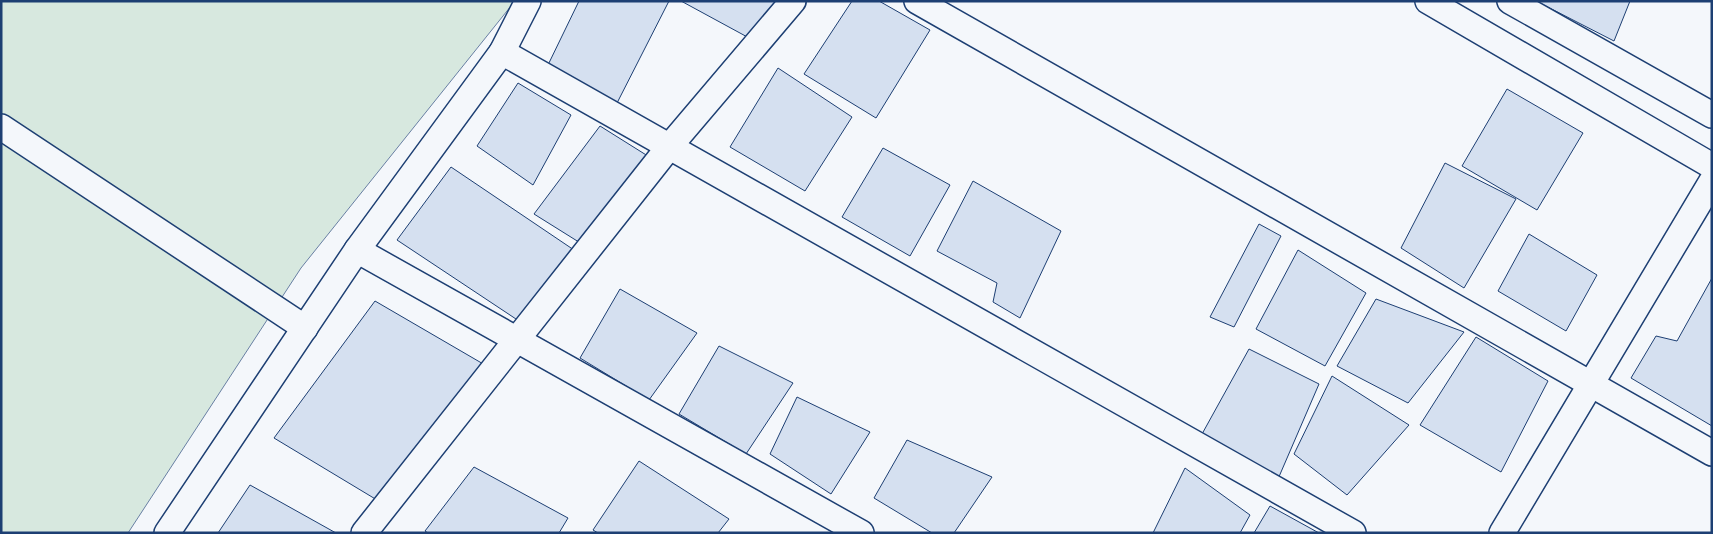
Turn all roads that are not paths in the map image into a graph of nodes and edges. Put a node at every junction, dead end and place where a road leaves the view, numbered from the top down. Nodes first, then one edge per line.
1 (528, 1) edge
2 (793, 1) edge
3 (917, 1) edge
4 (1428, 1) edge
5 (1510, 1) edge
6 (502, 52) junction
7 (1712, 115) edge
8 (1, 128) edge
9 (669, 147) junction
10 (1712, 166) edge
11 (1712, 181) edge
12 (357, 250) junction
13 (305, 328) junction
14 (517, 339) junction
15 (1591, 385) junction
16 (1712, 453) edge
17 (369, 531) edge
18 (167, 533) edge
19 (862, 533) edge
20 (1353, 533) edge
21 (1502, 533) edge

1 - 6 street
2 - 9 street
3 - 15 street
4 - 10 street
5 - 7 street
6 - 9 street
6 - 12 street
8 - 13 street
9 - 14 street
9 - 20 street
11 - 15 street
12 - 13 street
12 - 14 street
13 - 18 street
14 - 17 street
14 - 19 street
15 - 16 street
15 - 21 street

